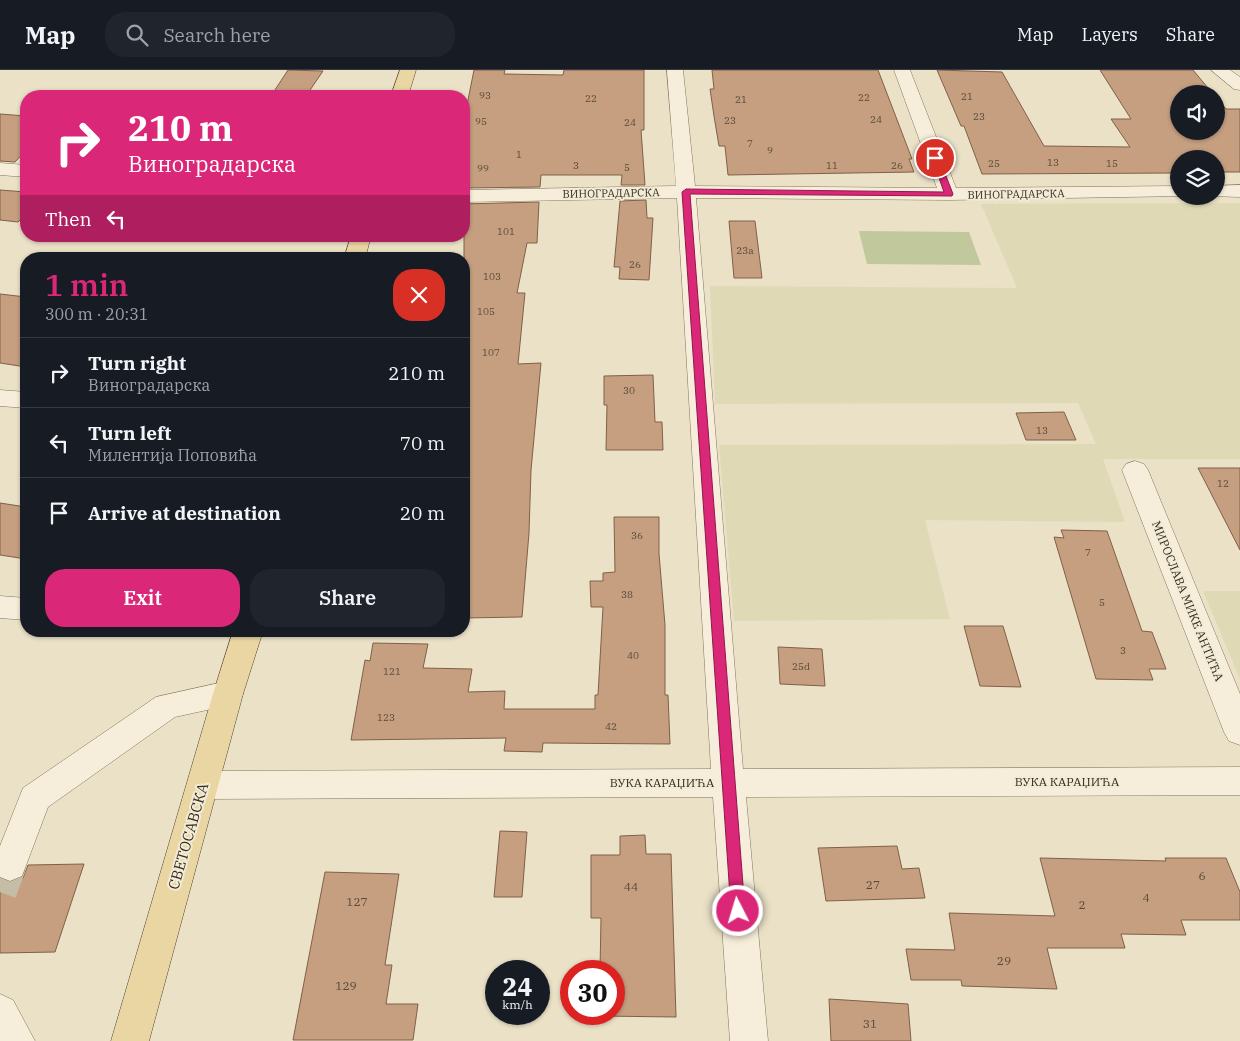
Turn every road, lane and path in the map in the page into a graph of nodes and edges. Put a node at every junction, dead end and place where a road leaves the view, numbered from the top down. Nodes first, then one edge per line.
1 (408, 70) edge
2 (674, 70) edge
3 (902, 70) edge
4 (1219, 70) edge
5 (1240, 85) edge
6 (402, 90) edge
7 (0, 170) edge
8 (20, 172) edge
9 (1240, 191) edge
10 (686, 192) junction
11 (1170, 192) edge
12 (1225, 192) edge
13 (949, 194) junction
14 (470, 196) edge
15 (0, 398) edge
16 (20, 400) edge
17 (1135, 470) dead end
18 (0, 607) edge
19 (20, 609) edge
20 (246, 637) edge
21 (228, 694) junction
22 (1240, 732) edge
23 (1240, 781) edge
24 (728, 782) junction
25 (203, 785) junction
26 (10, 865) tunnel mouth
27 (0, 1014) edge
28 (16, 1041) edge
29 (130, 1041) edge
30 (748, 1041) edge

1 - 6 main road
2 - 10 street
3 - 13 street
4 - 5 street
7 - 8 street
9 - 12 street
10 - 13 street, ВИНОГРАДАРСКА
10 - 14 street, ВИНОГРАДАРСКА
10 - 24 street
11 - 13 street, ВИНОГРАДАРСКА
15 - 16 street
17 - 22 street, МИРОСЛАВА МИКЕ АНТИЋА
18 - 19 street
20 - 21 main road, СВЕТОСАВСКА
21 - 25 main road, СВЕТОСАВСКА
21 - 26 street
23 - 24 street, ВУКА КАРАЏИЋА
24 - 25 street, ВУКА КАРАЏИЋА
24 - 30 street
25 - 29 main road, СВЕТОСАВСКА
27 - 28 street

